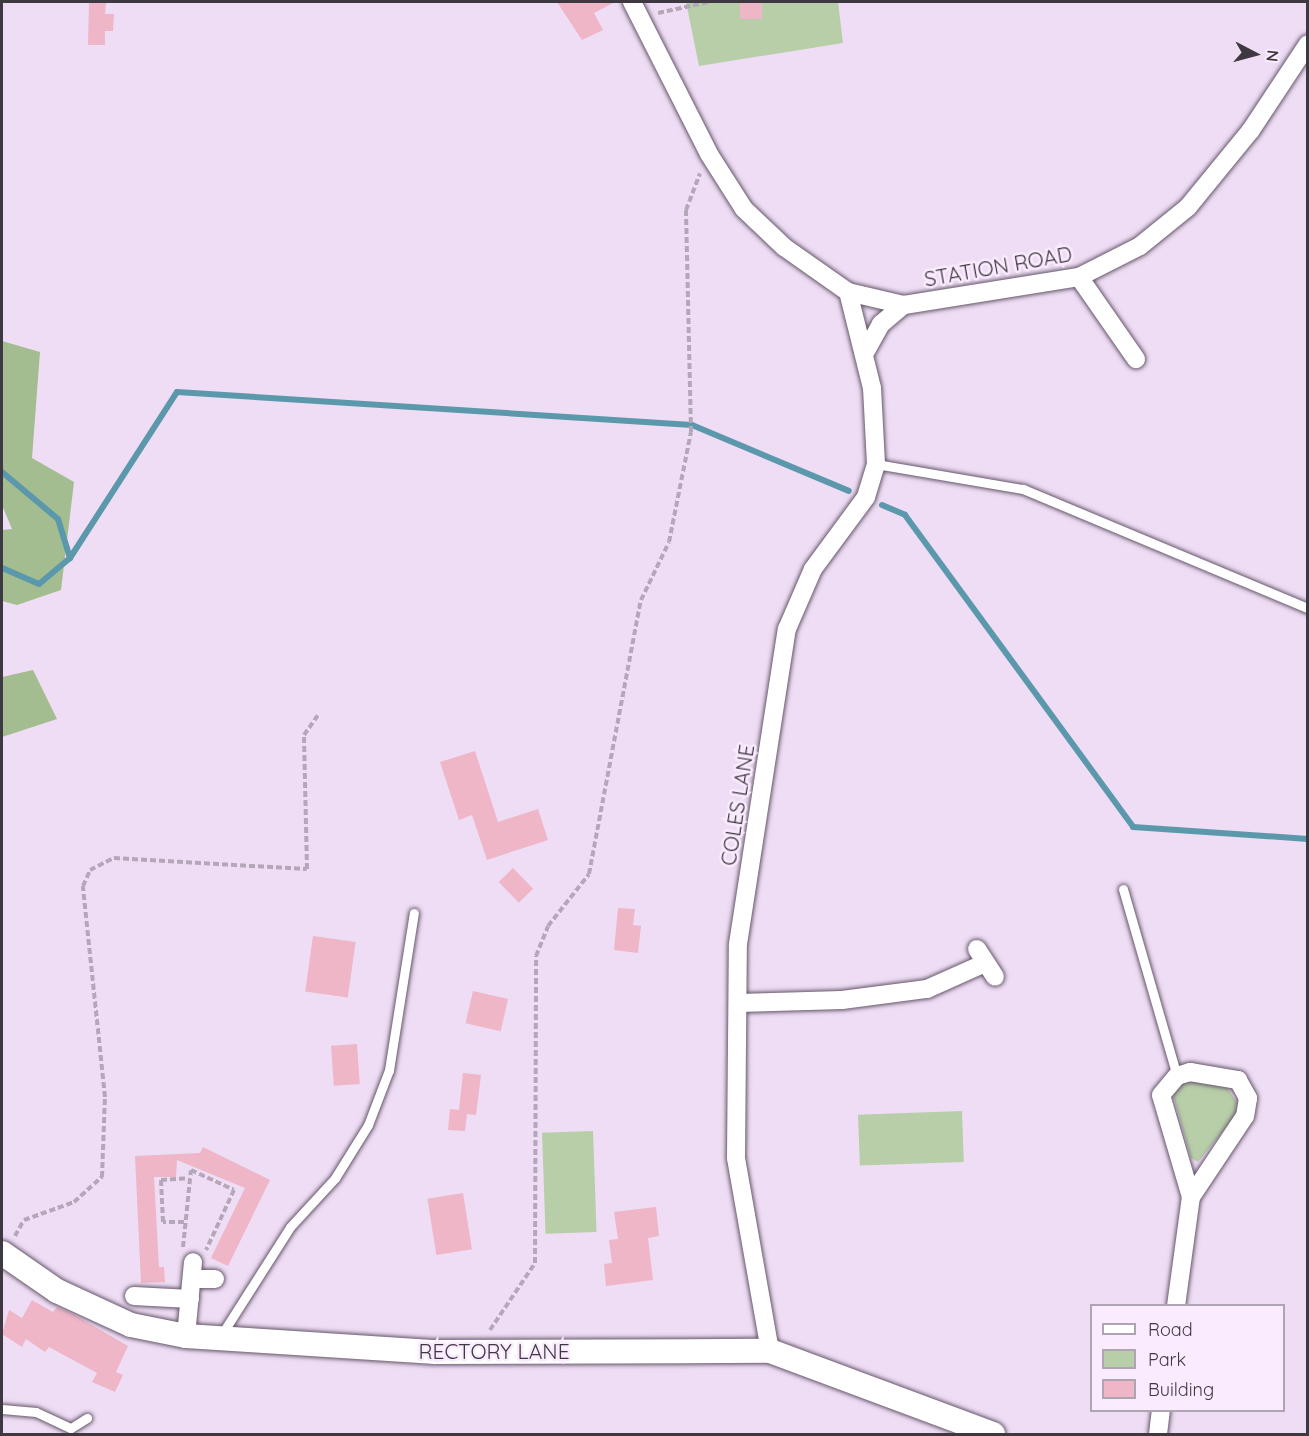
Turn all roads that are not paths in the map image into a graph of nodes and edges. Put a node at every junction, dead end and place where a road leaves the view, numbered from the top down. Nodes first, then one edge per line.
1 (636, 8) edge
2 (1308, 44) edge
3 (1079, 277) junction
4 (848, 292) junction
5 (904, 305) junction
6 (866, 351) junction
7 (1136, 359) dead end
8 (876, 464) junction
9 (1308, 608) edge
10 (1123, 889) dead end
11 (414, 913) dead end
12 (986, 963) dead end
13 (739, 1003) junction
14 (1177, 1077) junction
15 (1191, 1197) junction
16 (2, 1253) edge
17 (215, 1279) dead end
18 (134, 1296) dead end
19 (190, 1299) junction
20 (1176, 1304) edge
21 (186, 1336) junction
22 (220, 1338) junction
23 (770, 1351) junction
24 (2, 1409) edge
25 (1161, 1412) edge
26 (87, 1418) dead end
27 (993, 1434) edge
28 (1158, 1434) edge

1 - 4 street
2 - 3 street, STATION ROAD
3 - 5 street, STATION ROAD
3 - 7 street
4 - 5 street, STATION ROAD
4 - 6 street, COLES LANE
5 - 6 street
6 - 8 street, COLES LANE
8 - 9 lane
8 - 13 street, COLES LANE
10 - 14 lane
11 - 22 lane
12 - 13 street
13 - 23 street, COLES LANE
14 - 15 street
14 - 15 street
15 - 20 street
16 - 21 street, RECTORY LANE
17 - 19 street
18 - 19 street
19 - 21 street
21 - 22 street, RECTORY LANE
22 - 23 street, RECTORY LANE
23 - 27 street, RECTORY LANE
24 - 26 lane
25 - 28 street

